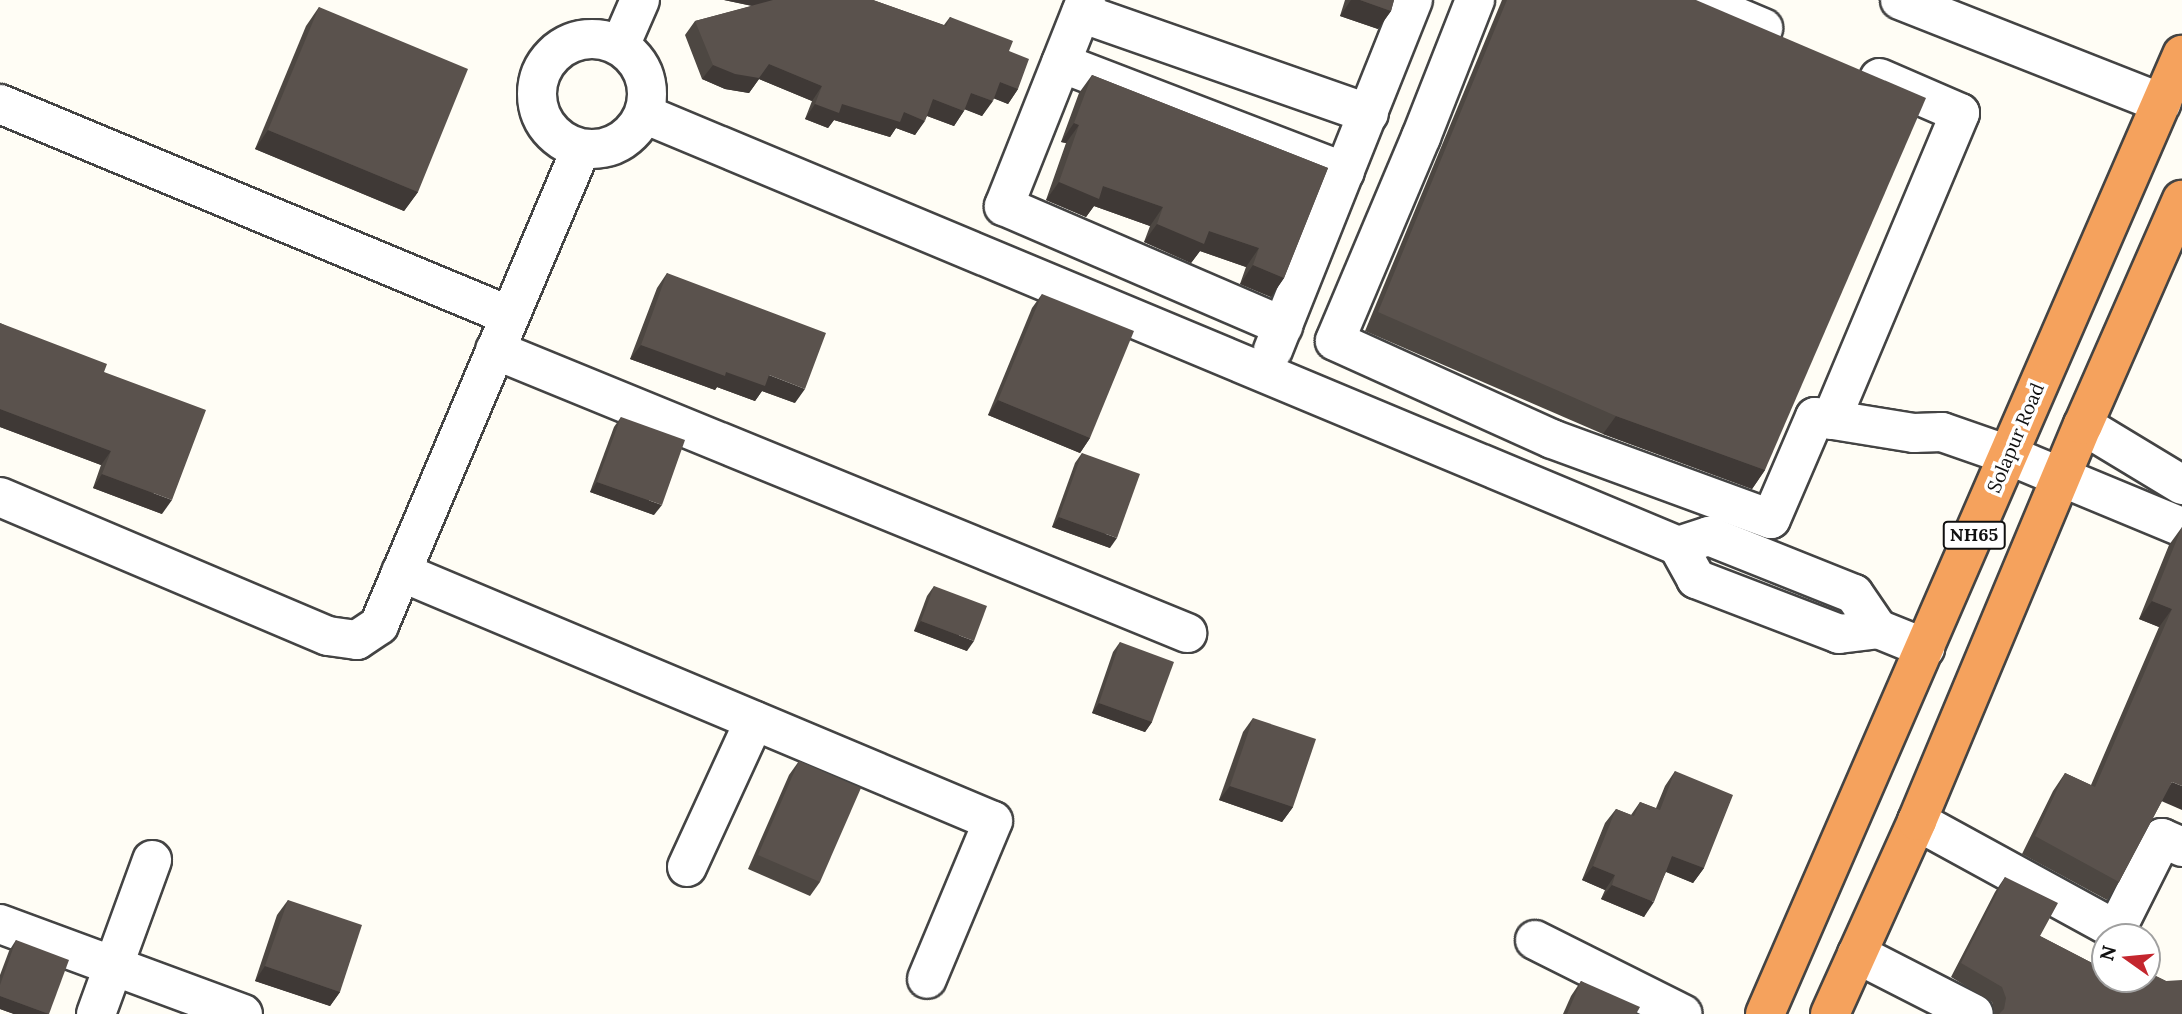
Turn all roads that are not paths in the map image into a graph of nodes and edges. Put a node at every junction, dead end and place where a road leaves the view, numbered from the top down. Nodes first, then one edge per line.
1 (640, 0) edge
2 (1413, 0) edge
3 (1475, 0) edge
4 (1697, 0) edge
5 (1900, 0) edge
6 (1083, 7) edge
7 (1797, 43) edge
8 (620, 46) junction
9 (2182, 55) edge
10 (1060, 63) junction
11 (1847, 65) edge
12 (2161, 103) junction
13 (0, 104) edge
14 (644, 114) junction
15 (1369, 114) junction
16 (581, 149) junction
17 (1345, 172) junction
18 (2182, 200) edge
19 (1283, 326) junction
20 (503, 333) junction
21 (1265, 371) junction
22 (1831, 420) junction
23 (2083, 425) junction
24 (2008, 455) junction
25 (2061, 478) junction
26 (2182, 485) edge
27 (0, 497) edge
28 (2182, 527) edge
29 (401, 572) junction
30 (1187, 633) dead end
31 (1925, 648) junction
32 (754, 721) junction
33 (1917, 821) junction
34 (2182, 846) edge
35 (152, 860) dead end
36 (687, 867) dead end
37 (0, 924) edge
38 (1535, 940) dead end
39 (1857, 954) junction
40 (113, 966) junction
41 (927, 979) dead end
42 (96, 1014) edge
43 (243, 1014) edge
44 (1683, 1014) edge
45 (1765, 1014) edge
46 (1830, 1014) edge
47 (1973, 1014) edge

1 - 8 street
2 - 15 street
3 - 22 street
4 - 7 street
5 - 12 street
6 - 10 street
6 - 15 street
8 - 14 street
8 - 16 street
9 - 12 highway, Solapur Road / NH65
10 - 17 street
10 - 19 street
11 - 22 street
12 - 24 highway, Solapur Road / NH65
13 - 20 street
14 - 16 street
14 - 21 street
15 - 17 street
16 - 20 street
17 - 19 street
18 - 23 highway, NH65
19 - 21 street
20 - 29 street
20 - 30 street
21 - 31 street
22 - 24 street
23 - 25 highway, NH65
23 - 26 street
24 - 25 street
24 - 31 highway, Solapur Road / NH65
25 - 28 street
25 - 33 highway, NH65
27 - 29 street
29 - 32 street
31 - 45 highway, Solapur Road / NH65
32 - 36 street
32 - 41 street
33 - 34 street
33 - 39 highway, NH65
35 - 40 street
37 - 40 street
38 - 44 street
39 - 46 highway, NH65
39 - 47 street
40 - 42 street
40 - 43 street

